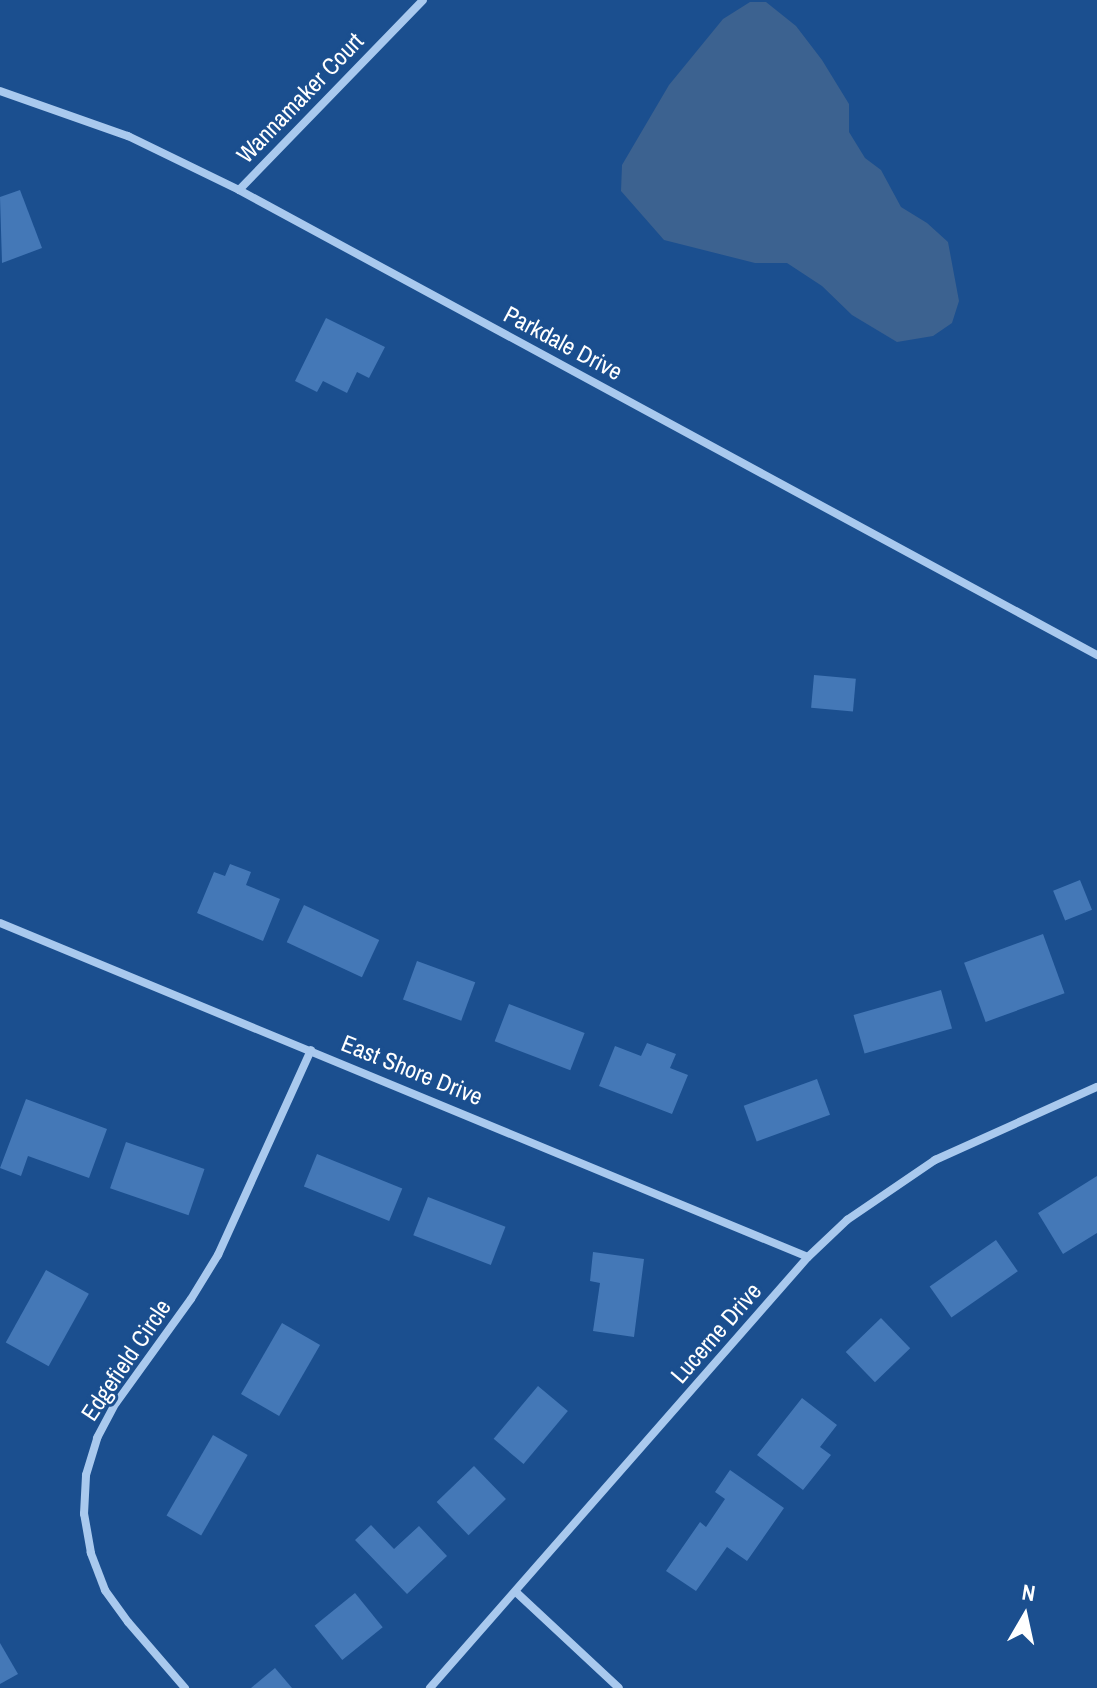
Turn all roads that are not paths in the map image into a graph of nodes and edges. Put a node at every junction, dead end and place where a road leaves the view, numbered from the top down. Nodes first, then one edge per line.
1 (423, 0) edge
2 (0, 91) edge
3 (239, 190) junction
4 (1097, 655) edge
5 (0, 923) edge
6 (311, 1050) junction
7 (1097, 1087) edge
8 (808, 1257) junction
9 (517, 1593) junction
10 (185, 1688) edge
11 (430, 1688) edge
12 (619, 1688) edge

1 - 3 street, Wannamaker Court
2 - 3 street, Parkdale Drive
3 - 4 street, Parkdale Drive
5 - 6 street, East Shore Drive
6 - 8 street, East Shore Drive
6 - 10 street, Edgefield Circle
7 - 8 street, Lucerne Drive
8 - 9 street, Lucerne Drive
9 - 11 street, Lucerne Drive
9 - 12 street

